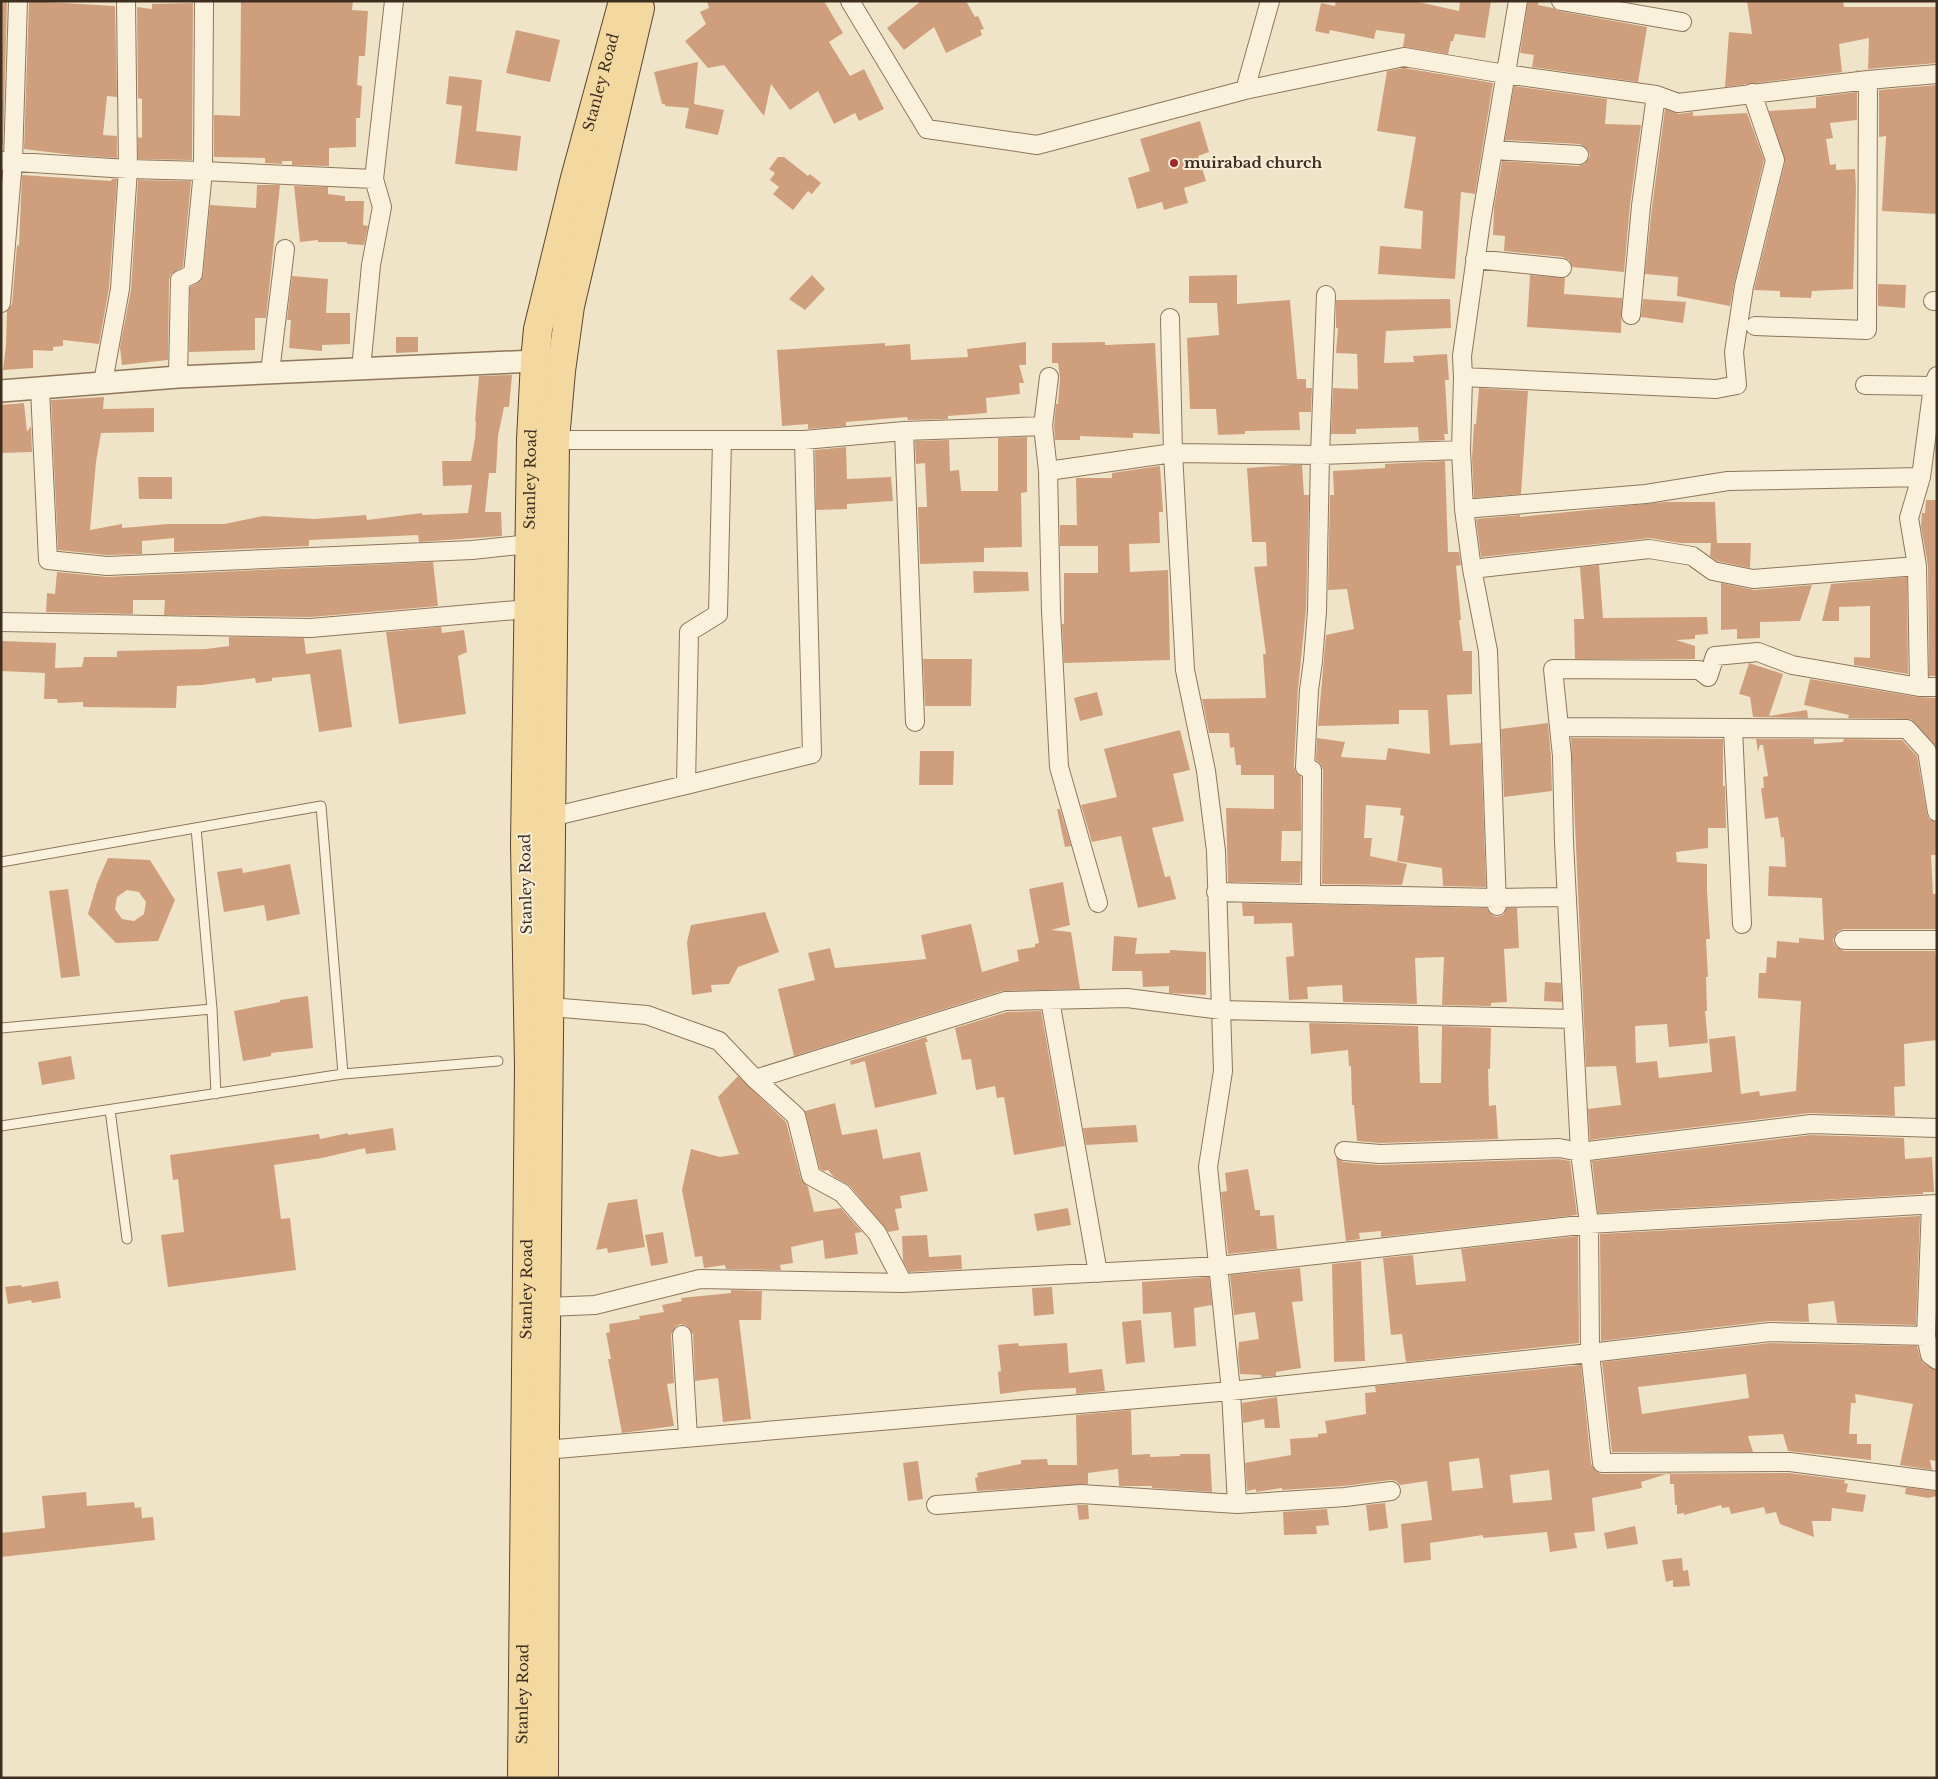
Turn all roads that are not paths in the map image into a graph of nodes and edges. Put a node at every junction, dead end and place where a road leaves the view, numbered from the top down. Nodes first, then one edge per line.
1 (18, 1) edge
2 (126, 1) edge
3 (204, 1) edge
4 (394, 1) edge
5 (623, 1) edge
6 (641, 1) edge
7 (850, 1) edge
8 (1270, 1) edge
9 (1518, 1) edge
10 (1561, 1) edge
11 (1682, 22) dead end
12 (1506, 74) junction
13 (1937, 74) edge
14 (1868, 80) junction
15 (1246, 90) junction
16 (1752, 93) junction
17 (1656, 95) junction
18 (1493, 150) junction
19 (1579, 155) dead end
20 (7, 161) edge
21 (128, 169) junction
22 (204, 171) junction
23 (374, 179) junction
24 (285, 248) dead end
25 (1475, 259) junction
26 (1562, 268) dead end
27 (1326, 295) dead end
28 (1, 303) edge
29 (1631, 315) dead end
30 (1170, 318) dead end
31 (1755, 326) dead end
32 (535, 361) junction
33 (361, 369) junction
34 (270, 372) junction
35 (178, 377) junction
36 (1049, 377) dead end
37 (1463, 378) junction
38 (1935, 381) edge
39 (103, 382) junction
40 (1865, 385) dead end
41 (40, 389) junction
42 (1, 391) edge
43 (548, 425) junction
44 (1044, 426) junction
45 (904, 431) junction
46 (722, 440) junction
47 (804, 440) junction
48 (1461, 450) junction
49 (1173, 453) junction
50 (1320, 455) junction
51 (1048, 471) junction
52 (1921, 476) junction
53 (1464, 509) junction
54 (529, 544) junction
55 (1917, 566) junction
56 (1472, 568) junction
57 (528, 609) junction
58 (1, 622) edge
59 (1919, 687) junction
60 (1937, 687) edge
61 (915, 722) dead end
62 (1559, 727) junction
63 (1733, 729) junction
64 (686, 785) junction
65 (1937, 812) edge
66 (552, 817) junction
67 (196, 828) junction
68 (1, 862) edge
69 (1216, 892) junction
70 (1311, 894) junction
71 (1567, 897) junction
72 (1497, 902) junction
73 (1098, 903) dead end
74 (1742, 924) dead end
75 (1844, 940) dead end
76 (1937, 940) edge
77 (1050, 1000) junction
78 (550, 1008) junction
79 (212, 1009) junction
80 (1221, 1010) junction
81 (1572, 1019) junction
82 (1, 1028) edge
83 (498, 1061) dead end
84 (343, 1074) junction
85 (754, 1079) junction
86 (216, 1094) junction
87 (110, 1110) junction
88 (1, 1126) edge
89 (1937, 1128) edge
90 (1344, 1151) dead end
91 (1580, 1152) junction
92 (1934, 1204) edge
93 (1589, 1224) junction
94 (127, 1239) dead end
95 (1218, 1266) junction
96 (1098, 1273) junction
97 (904, 1283) junction
98 (546, 1307) junction
99 (682, 1335) dead end
100 (1926, 1336) junction
101 (1590, 1354) junction
102 (1937, 1360) edge
103 (1231, 1391) junction
104 (688, 1436) junction
105 (545, 1450) junction
106 (1937, 1481) edge
107 (1391, 1491) dead end
108 (1237, 1504) junction
109 (936, 1505) dead end
110 (522, 1778) edge
111 (544, 1778) edge

1 - 20 street
2 - 21 street
3 - 22 street
4 - 23 street
5 - 32 main road, Stanley Road
6 - 43 main road, Stanley Road
7 - 15 street
8 - 15 street
9 - 12 street
10 - 11 street
12 - 15 street
12 - 17 street
12 - 18 street
13 - 14 street
14 - 16 street
14 - 31 street
16 - 17 street
16 - 37 street
17 - 29 street
18 - 19 street
18 - 25 street
20 - 21 street
20 - 28 street
21 - 22 street
21 - 39 street
22 - 23 street
22 - 35 street
23 - 33 street
24 - 34 street
25 - 26 street
25 - 37 street
27 - 50 street
30 - 49 street
32 - 33 street
32 - 43 main road, Stanley Road
33 - 34 street
34 - 35 street
35 - 39 street
36 - 44 street
37 - 48 street
38 - 40 street
38 - 52 street
39 - 41 street
41 - 42 street
41 - 54 street
43 - 46 street
43 - 54 main road, Stanley Road
43 - 66 main road, Stanley Road
44 - 45 street
44 - 51 street
45 - 47 street
45 - 61 street
46 - 47 street
46 - 64 street
47 - 64 street
48 - 50 street
48 - 53 street
49 - 50 street
49 - 51 street
49 - 69 street
50 - 70 street
51 - 73 street
52 - 53 street
52 - 55 street
53 - 56 street
54 - 57 main road, Stanley Road
55 - 56 street
55 - 59 street
56 - 72 street
57 - 58 street
57 - 110 main road, Stanley Road
59 - 60 street
59 - 62 street
62 - 63 street
62 - 71 street
63 - 65 street
63 - 74 street
64 - 66 street
66 - 78 main road, Stanley Road
67 - 68 lane
67 - 79 lane
67 - 84 lane
69 - 70 street
69 - 80 street
70 - 72 street
71 - 72 street
71 - 81 street
75 - 76 street
77 - 80 street
77 - 85 street
77 - 96 street
78 - 85 street
78 - 98 main road, Stanley Road
79 - 82 lane
79 - 86 lane
80 - 81 street
80 - 95 street
81 - 91 street
83 - 84 lane
84 - 86 lane
85 - 97 street
86 - 87 lane
87 - 88 lane
87 - 94 lane
89 - 91 street
90 - 91 street
91 - 93 street
92 - 93 street
92 - 100 street
93 - 95 street
93 - 101 street
95 - 96 street
95 - 103 street
96 - 97 street
97 - 98 street
98 - 105 main road, Stanley Road
99 - 104 street
100 - 101 street
100 - 102 street
101 - 103 street
101 - 106 street
103 - 104 street
103 - 108 street
104 - 105 street
105 - 111 main road, Stanley Road
107 - 108 street
108 - 109 street

